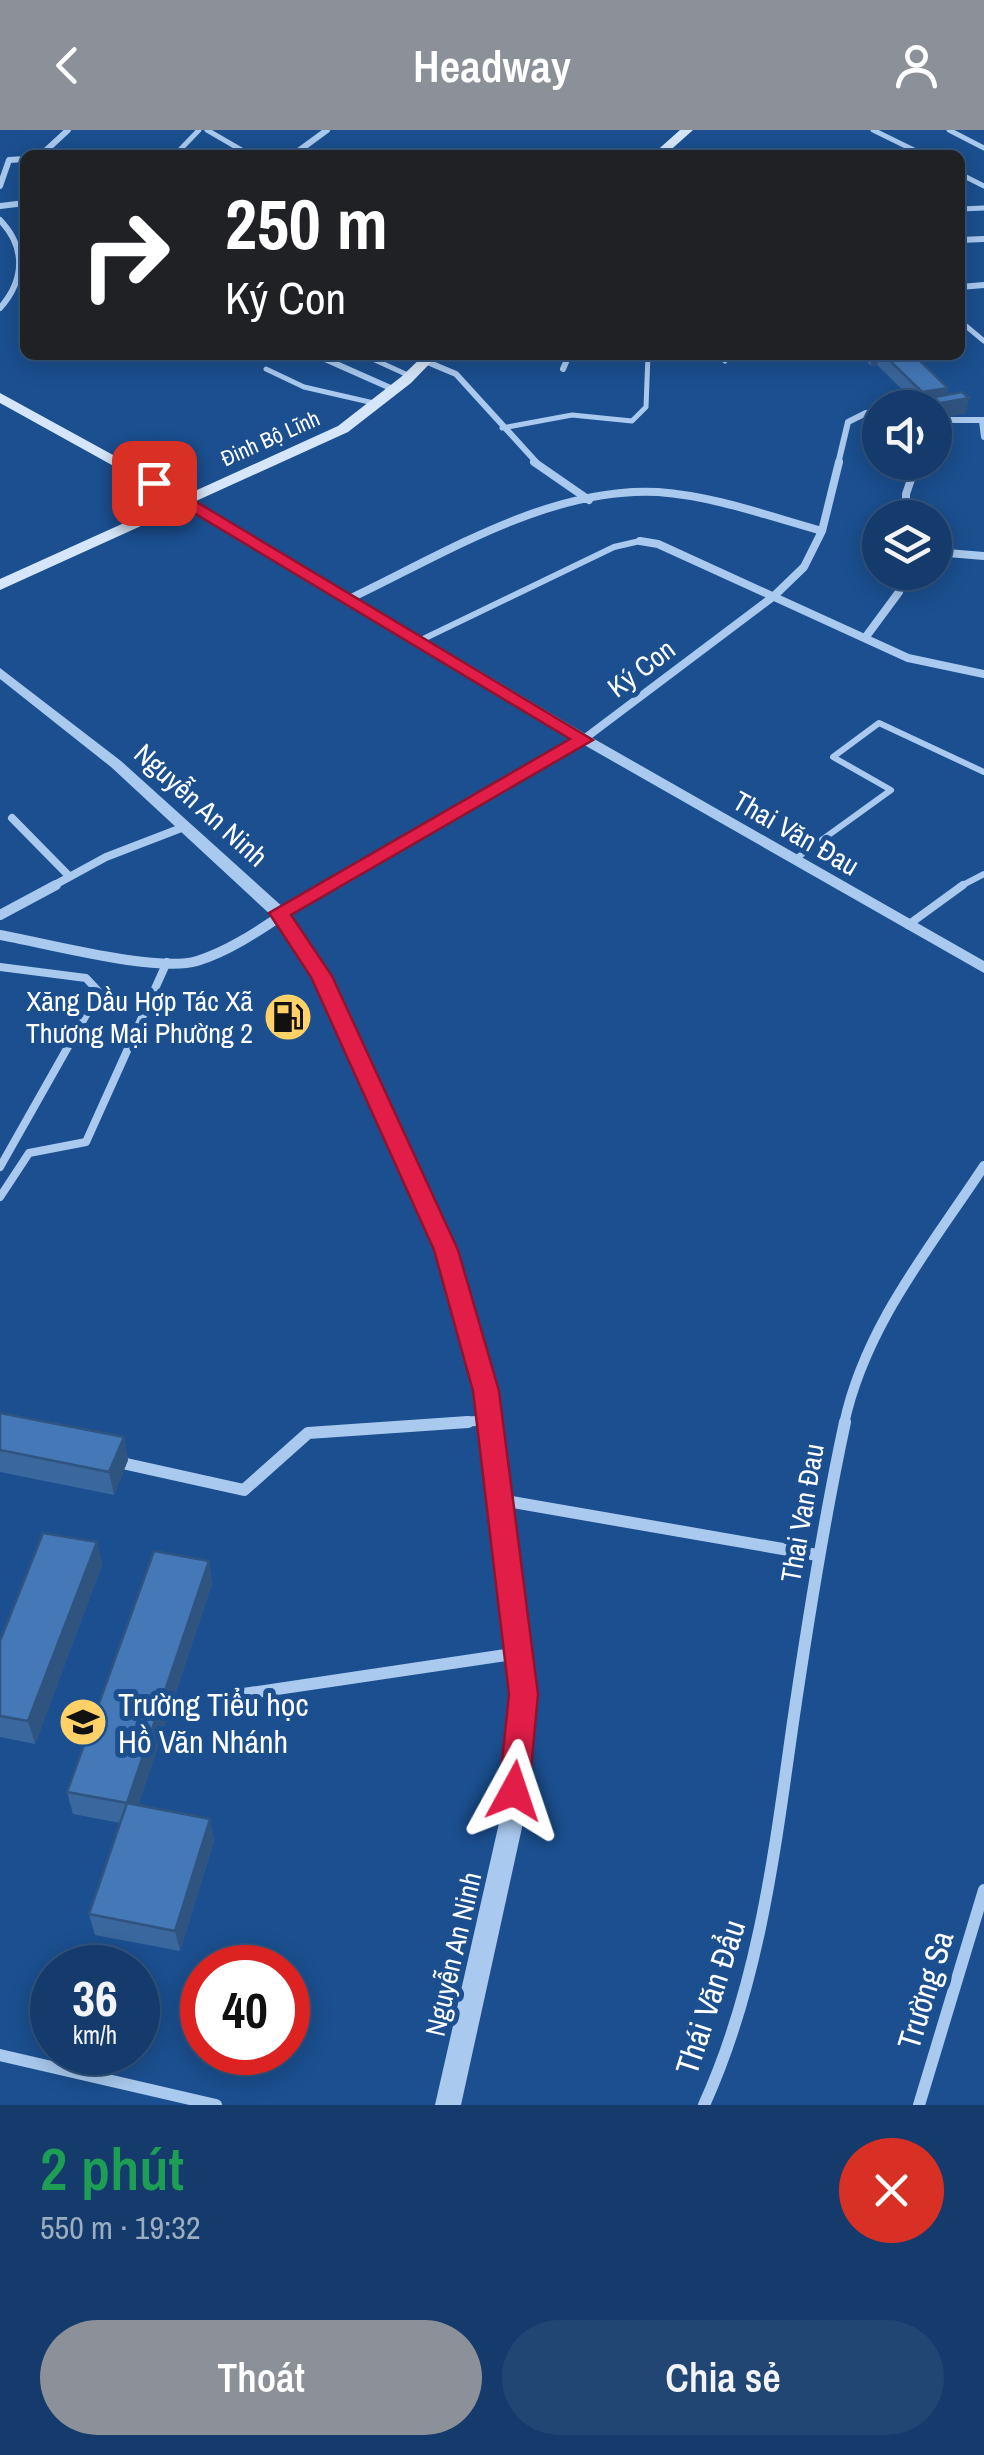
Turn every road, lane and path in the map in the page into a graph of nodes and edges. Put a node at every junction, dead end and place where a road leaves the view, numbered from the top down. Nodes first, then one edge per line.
1 (68, 130) edge
2 (199, 130) edge
3 (207, 130) edge
4 (327, 130) edge
5 (687, 130) edge
6 (873, 130) edge
7 (949, 130) edge
8 (984, 148) edge
9 (46, 150) edge
10 (180, 150) edge
11 (241, 150) edge
12 (300, 150) edge
13 (664, 150) edge
14 (914, 150) edge
15 (0, 159) edge
16 (20, 159) edge
17 (9, 160) junction
18 (0, 186) edge
19 (0, 220) edge
20 (0, 308) edge
21 (327, 360) edge
22 (375, 360) edge
23 (426, 360) edge
24 (432, 360) edge
25 (567, 360) edge
26 (648, 360) edge
27 (563, 369) dead end
28 (266, 370) dead end
29 (410, 376) junction
30 (395, 390) junction
31 (0, 397) edge
32 (378, 404) junction
33 (862, 414) edge
34 (952, 420) edge
35 (983, 420) edge
36 (502, 428) junction
37 (984, 438) edge
38 (185, 500) junction
39 (589, 500) junction
40 (822, 531) junction
41 (640, 540) joint
42 (952, 553) edge
43 (984, 556) edge
44 (0, 584) edge
45 (900, 590) edge
46 (774, 596) junction
47 (349, 599) junction
48 (865, 638) junction
49 (419, 641) junction
50 (0, 672) edge
51 (984, 674) edge
52 (584, 740) junction
53 (984, 772) edge
54 (12, 818) dead end
55 (184, 827) junction
56 (794, 860) junction
57 (984, 874) edge
58 (69, 876) junction
59 (280, 913) junction
60 (0, 915) edge
61 (908, 925) junction
62 (0, 935) edge
63 (167, 962) junction
64 (0, 967) edge
65 (984, 968) edge
66 (984, 1166) edge
67 (0, 1168) edge
68 (0, 1197) edge
69 (490, 1420) junction
70 (94, 1457) edge
71 (501, 1500) junction
72 (816, 1555) junction
73 (520, 1653) junction
74 (237, 1695) dead end
75 (984, 1890) edge
76 (0, 2055) edge
77 (216, 2105) edge
78 (448, 2105) edge
79 (704, 2105) edge
80 (919, 2105) edge

1 - 9 street
2 - 10 lane
3 - 11 lane
4 - 12 street
5 - 13 main road
6 - 14 lane
7 - 8 lane
15 - 17 lane
16 - 17 street
17 - 18 street
19 - 20 street
21 - 30 street
22 - 29 lane
23 - 29 main road, Đinh Bộ Lĩnh
24 - 36 street
25 - 27 street
26 - 36 lane
28 - 32 lane
29 - 30 main road, Đinh Bộ Lĩnh
30 - 32 main road, Đinh Bộ Lĩnh
31 - 38 main road
32 - 38 main road, Đinh Bộ Lĩnh
33 - 40 street, Ký Con
34 - 35 street
35 - 37 street
36 - 39 street
38 - 44 main road, Đinh Bộ Lĩnh
38 - 47 street, Thai Văn Đau
39 - 40 street
39 - 47 street
40 - 46 street, Ký Con
41 - 46 street
41 - 49 lane
42 - 43 street
45 - 48 street
46 - 48 street
46 - 52 street, Ký Con
47 - 49 street, Thai Văn Đau
48 - 51 street
49 - 52 street, Thai Văn Đau
50 - 55 street, Nguyễn An Ninh
52 - 56 street, Thai Văn Đau
52 - 59 street, Ký Con
53 - 56 lane
54 - 58 street
55 - 58 street
55 - 59 street, Nguyễn An Ninh
56 - 61 street, Thai Văn Đau
57 - 61 lane
58 - 60 street
59 - 63 street, Ký Con
59 - 69 street, Nguyễn An Ninh
61 - 65 street, Thai Văn Đau
62 - 63 street, Ký Con
63 - 68 lane
64 - 67 lane
66 - 72 street, Thai Van Đau
69 - 70 street
69 - 71 street, Nguyễn An Ninh
71 - 72 street
71 - 73 street, Nguyễn An Ninh
72 - 79 street, Thai Van Đau
73 - 74 street
73 - 78 street, Nguyễn An Ninh
75 - 80 street, Trường Sa
76 - 77 street

